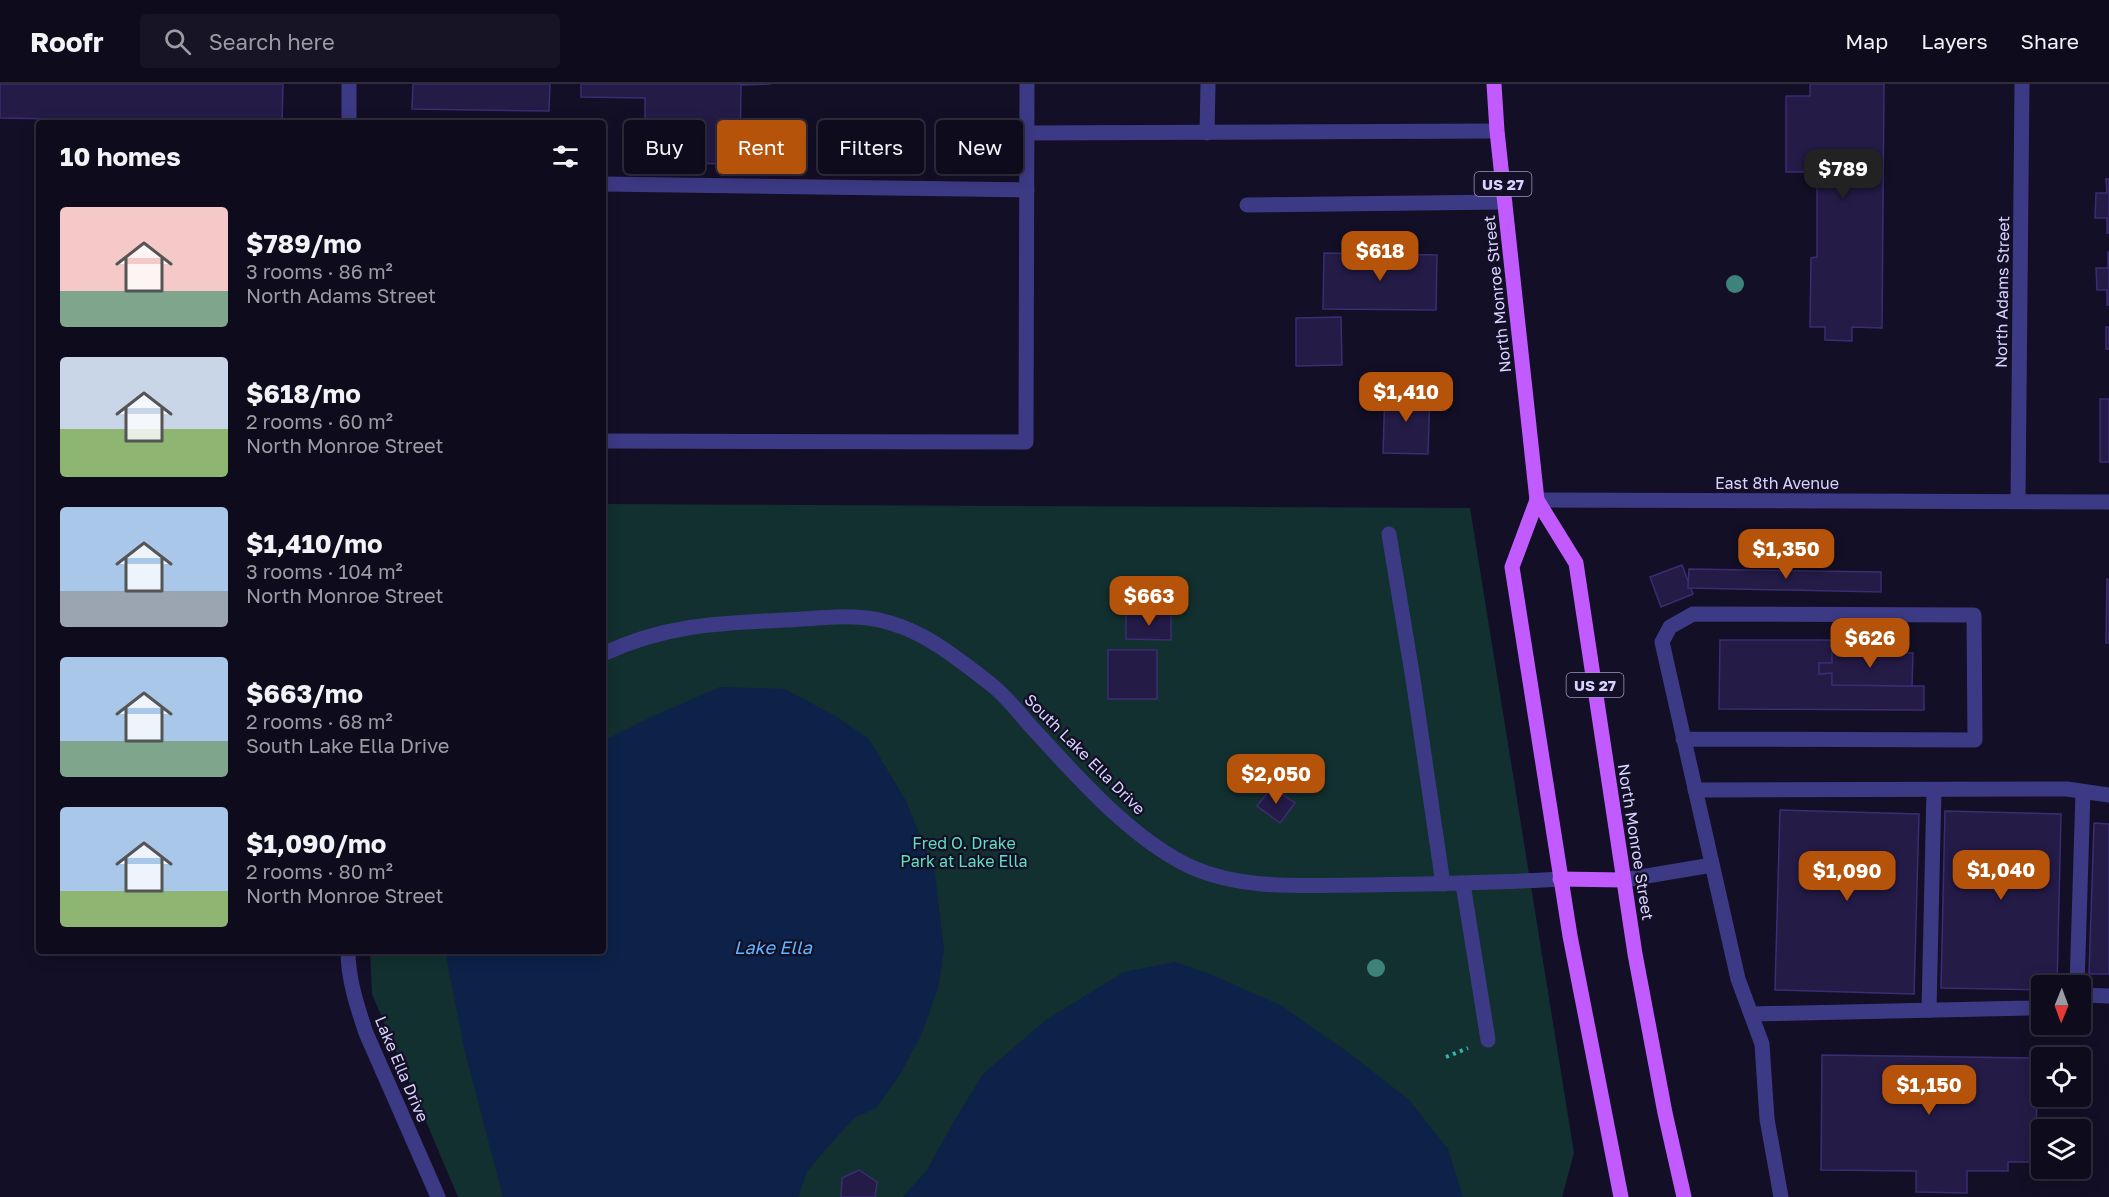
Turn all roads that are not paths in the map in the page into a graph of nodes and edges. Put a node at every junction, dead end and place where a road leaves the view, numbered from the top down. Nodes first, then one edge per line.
1 (350, 84) edge
2 (1027, 84) edge
3 (1208, 84) edge
4 (1494, 84) edge
5 (2022, 84) edge
6 (349, 120) edge
7 (1497, 131) junction
8 (1027, 133) junction
9 (1207, 133) junction
10 (606, 184) edge
11 (1027, 190) junction
12 (1505, 202) junction
13 (1247, 205) dead end
14 (606, 441) edge
15 (1537, 500) junction
16 (2018, 501) junction
17 (2109, 502) edge
18 (1389, 534) dead end
19 (606, 653) edge
20 (1683, 739) junction
21 (1695, 790) junction
22 (1934, 790) junction
23 (2083, 792) junction
24 (2109, 795) edge
25 (1712, 865) junction
26 (1560, 879) junction
27 (1623, 880) junction
28 (1443, 884) junction
29 (1464, 884) junction
30 (348, 954) edge
31 (2077, 975) edge
32 (2091, 995) edge
33 (2109, 996) edge
34 (2031, 1008) edge
35 (1929, 1010) junction
36 (1751, 1014) junction
37 (1488, 1040) dead end
38 (438, 1197) edge
39 (1621, 1197) edge
40 (1684, 1197) edge
41 (1781, 1197) edge

1 - 6 street
2 - 8 street
3 - 9 street
4 - 7 main road, North Monroe Street / US 27
5 - 16 street, North Adams Street
7 - 9 street
7 - 12 main road, North Monroe Street / US 27
8 - 9 street
8 - 11 street
10 - 11 street
11 - 14 street
12 - 13 street
12 - 15 main road, North Monroe Street / US 27
15 - 16 street, East 8th Avenue
15 - 26 main road, North Monroe Street / US 27
15 - 27 main road, North Monroe Street / US 27
16 - 17 street, East 8th Avenue
18 - 28 street
19 - 28 street, South Lake Ella Drive
20 - 20 street
20 - 21 street
21 - 22 street
21 - 25 street
22 - 23 street
22 - 35 street
23 - 24 street
23 - 31 street
25 - 27 street
25 - 36 street
26 - 27 main road
26 - 29 street, South Lake Ella Drive
26 - 39 main road, North Monroe Street / US 27
27 - 40 main road, North Monroe Street / US 27
28 - 29 street, South Lake Ella Drive
29 - 37 street
30 - 38 street, Lake Ella Drive
32 - 33 street
34 - 35 street
35 - 36 street
36 - 41 street

